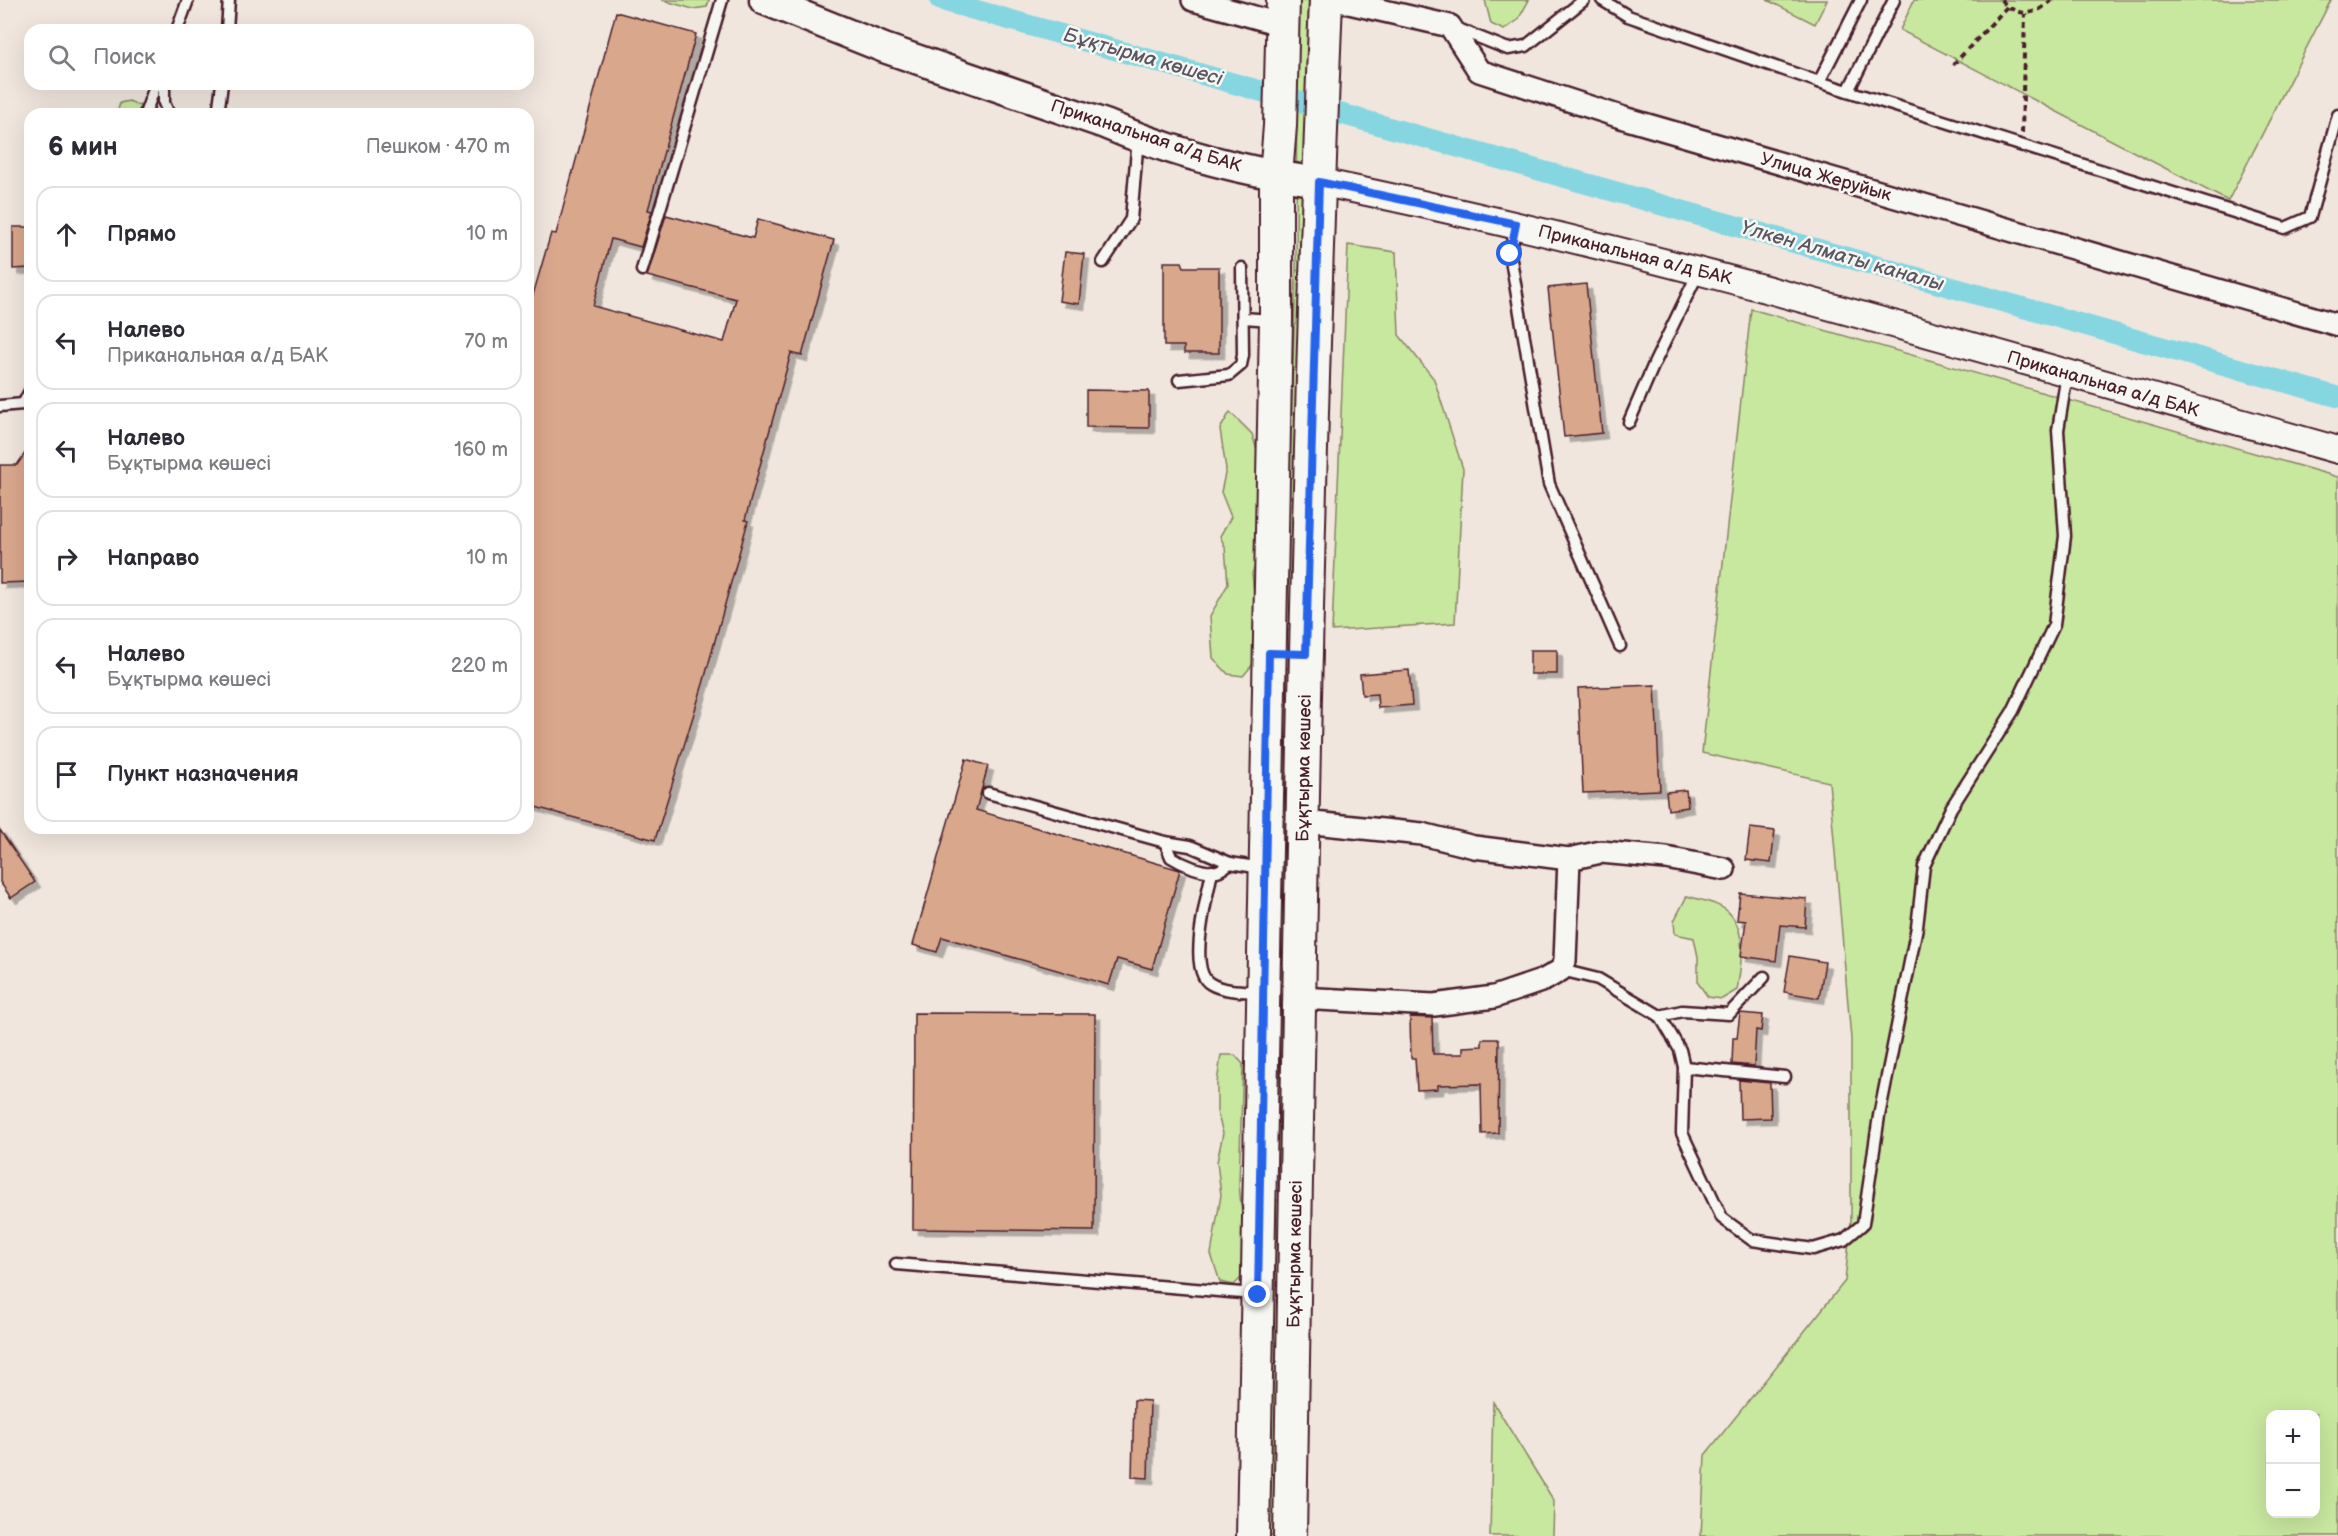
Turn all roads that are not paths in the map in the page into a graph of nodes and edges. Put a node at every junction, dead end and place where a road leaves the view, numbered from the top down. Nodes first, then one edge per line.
1 (188, 0) edge
2 (229, 0) edge
3 (722, 0) edge
4 (764, 0) edge
5 (1326, 0) edge
6 (1336, 0) edge
7 (1584, 0) edge
8 (1602, 0) edge
9 (1861, 0) edge
10 (1894, 0) edge
11 (1202, 1) edge
12 (1283, 23) edge
13 (179, 24) edge
14 (227, 24) edge
15 (1450, 26) junction
16 (1818, 82) junction
17 (154, 90) edge
18 (164, 90) edge
19 (221, 90) edge
20 (1848, 91) junction
21 (147, 108) edge
22 (166, 108) edge
23 (219, 108) edge
24 (2338, 115) edge
25 (1138, 138) junction
26 (1319, 171) junction
27 (1276, 176) junction
28 (1516, 224) junction
29 (1103, 262) dead end
30 (1242, 268) dead end
31 (642, 270) dead end
32 (1699, 270) junction
33 (1243, 318) junction
34 (1276, 320) junction
35 (2338, 325) edge
36 (2067, 374) junction
37 (1179, 380) dead end
38 (24, 402) edge
39 (0, 406) edge
40 (1629, 422) dead end
41 (2338, 450) edge
42 (1620, 646) dead end
43 (1269, 653) junction
44 (1306, 654) junction
45 (988, 793) dead end
46 (1304, 822) junction
47 (1166, 842) junction
48 (1569, 860) junction
49 (1230, 863) junction
50 (1266, 869) junction
51 (1724, 869) dead end
52 (1212, 871) junction
53 (1561, 970) junction
54 (1764, 977) dead end
55 (1263, 993) junction
56 (1299, 998) junction
57 (1660, 1016) junction
58 (1684, 1067) junction
59 (1785, 1077) dead end
60 (1260, 1179) junction
61 (1296, 1183) junction
62 (896, 1264) dead end
63 (1258, 1295) junction
64 (1253, 1536) edge
65 (1290, 1536) edge

1 - 13 lane
2 - 14 lane
3 - 31 lane
4 - 25 main road, Приканальная а/д БАК
5 - 26 main road, Бұқтырма көшесі
6 - 15 street
7 - 15 lane
8 - 16 lane
9 - 16 lane
10 - 20 lane
11 - 12 street
12 - 27 main road, Бұқтырма көшесі
15 - 35 street, Улица Жеруйык
16 - 20 lane
17 - 21 lane
18 - 22 lane
19 - 23 lane
20 - 24 lane
25 - 27 main road, Приканальная а/д БАК
25 - 29 lane
26 - 27 main road, Приканальная а/д БАК
26 - 28 street, Приканальная а/д БАК
26 - 44 main road, Бұқтырма көшесі
27 - 34 main road, Бұқтырма көшесі
28 - 32 street, Приканальная а/д БАК
28 - 42 lane
30 - 33 lane
32 - 36 street, Приканальная а/д БАК
32 - 40 lane
33 - 34 lane
33 - 37 lane
34 - 43 main road, Бұқтырма көшесі
36 - 41 street, Приканальная а/д БАК
36 - 58 lane
38 - 39 lane
43 - 44 main road
43 - 50 main road, Бұқтырма көшесі
44 - 46 main road, Бұқтырма көшесі
45 - 47 lane
46 - 48 street
46 - 56 main road, Бұқтырма көшесі
47 - 49 lane
47 - 52 lane
48 - 51 street
48 - 53 street
49 - 50 lane
49 - 52 lane
50 - 55 main road, Бұқтырма көшесі
52 - 55 lane
53 - 56 street
53 - 57 lane
54 - 57 lane
55 - 60 main road, Бұқтырма көшесі
56 - 61 main road, Бұқтырма көшесі
57 - 58 lane
58 - 59 lane
60 - 61 main road
60 - 63 main road, Бұқтырма көшесі
61 - 65 main road, Бұқтырма көшесі
62 - 63 lane
63 - 64 main road, Бұқтырма көшесі

